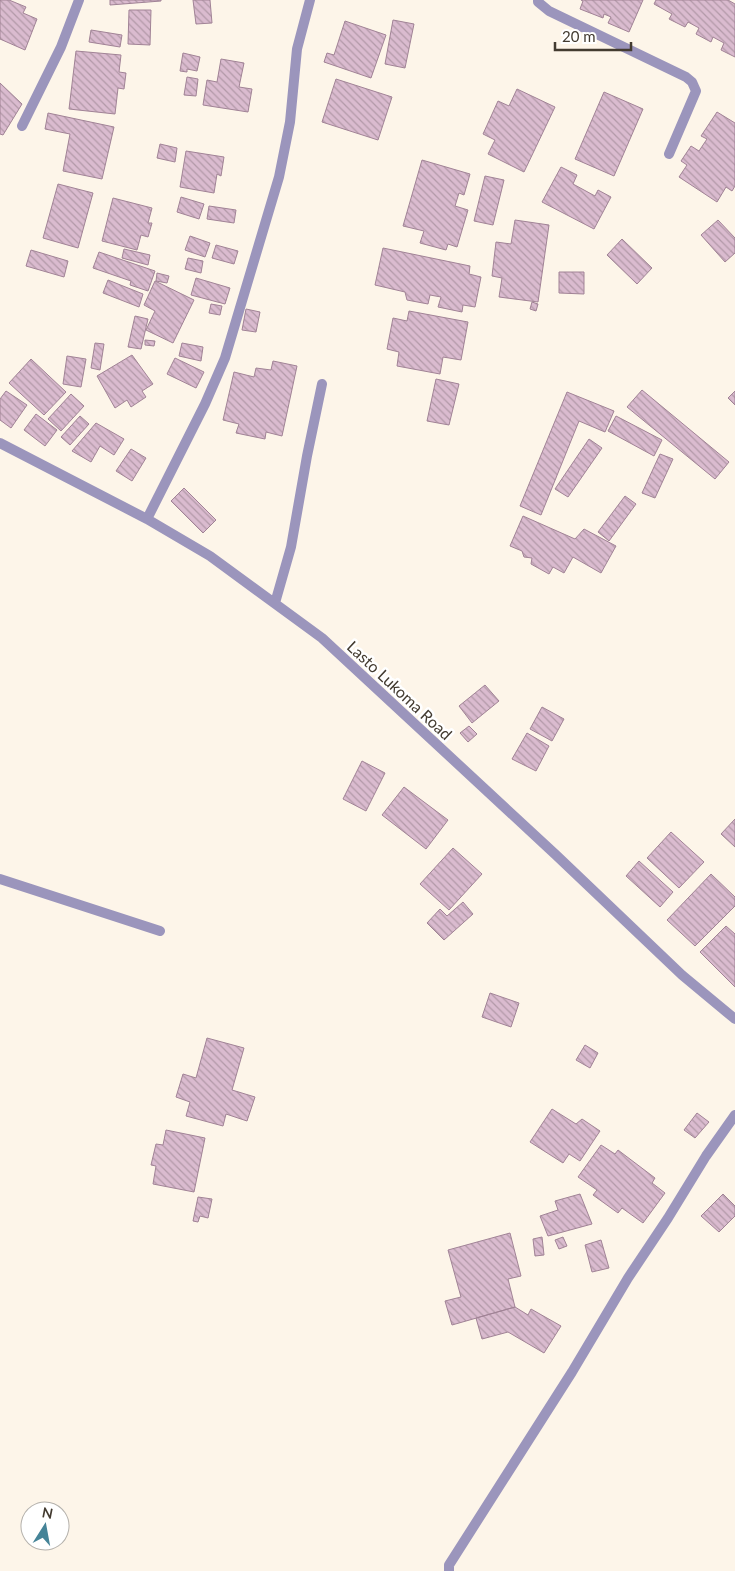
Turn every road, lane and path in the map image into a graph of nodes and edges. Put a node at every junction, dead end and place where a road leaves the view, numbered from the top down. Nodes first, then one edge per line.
1 (79, 0) edge
2 (310, 0) edge
3 (538, 0) edge
4 (22, 126) dead end
5 (669, 154) dead end
6 (322, 384) dead end
7 (0, 443) edge
8 (147, 519) junction
9 (275, 603) junction
10 (0, 878) edge
11 (160, 931) dead end
12 (735, 1019) edge
13 (735, 1115) edge
14 (449, 1571) edge

1 - 4 street
2 - 8 street
3 - 5 street
6 - 9 street
7 - 8 street, Lasto Lukoma Road
8 - 9 street, Lasto Lukoma Road
9 - 12 street, Lasto Lukoma Road
10 - 11 street
13 - 14 street

